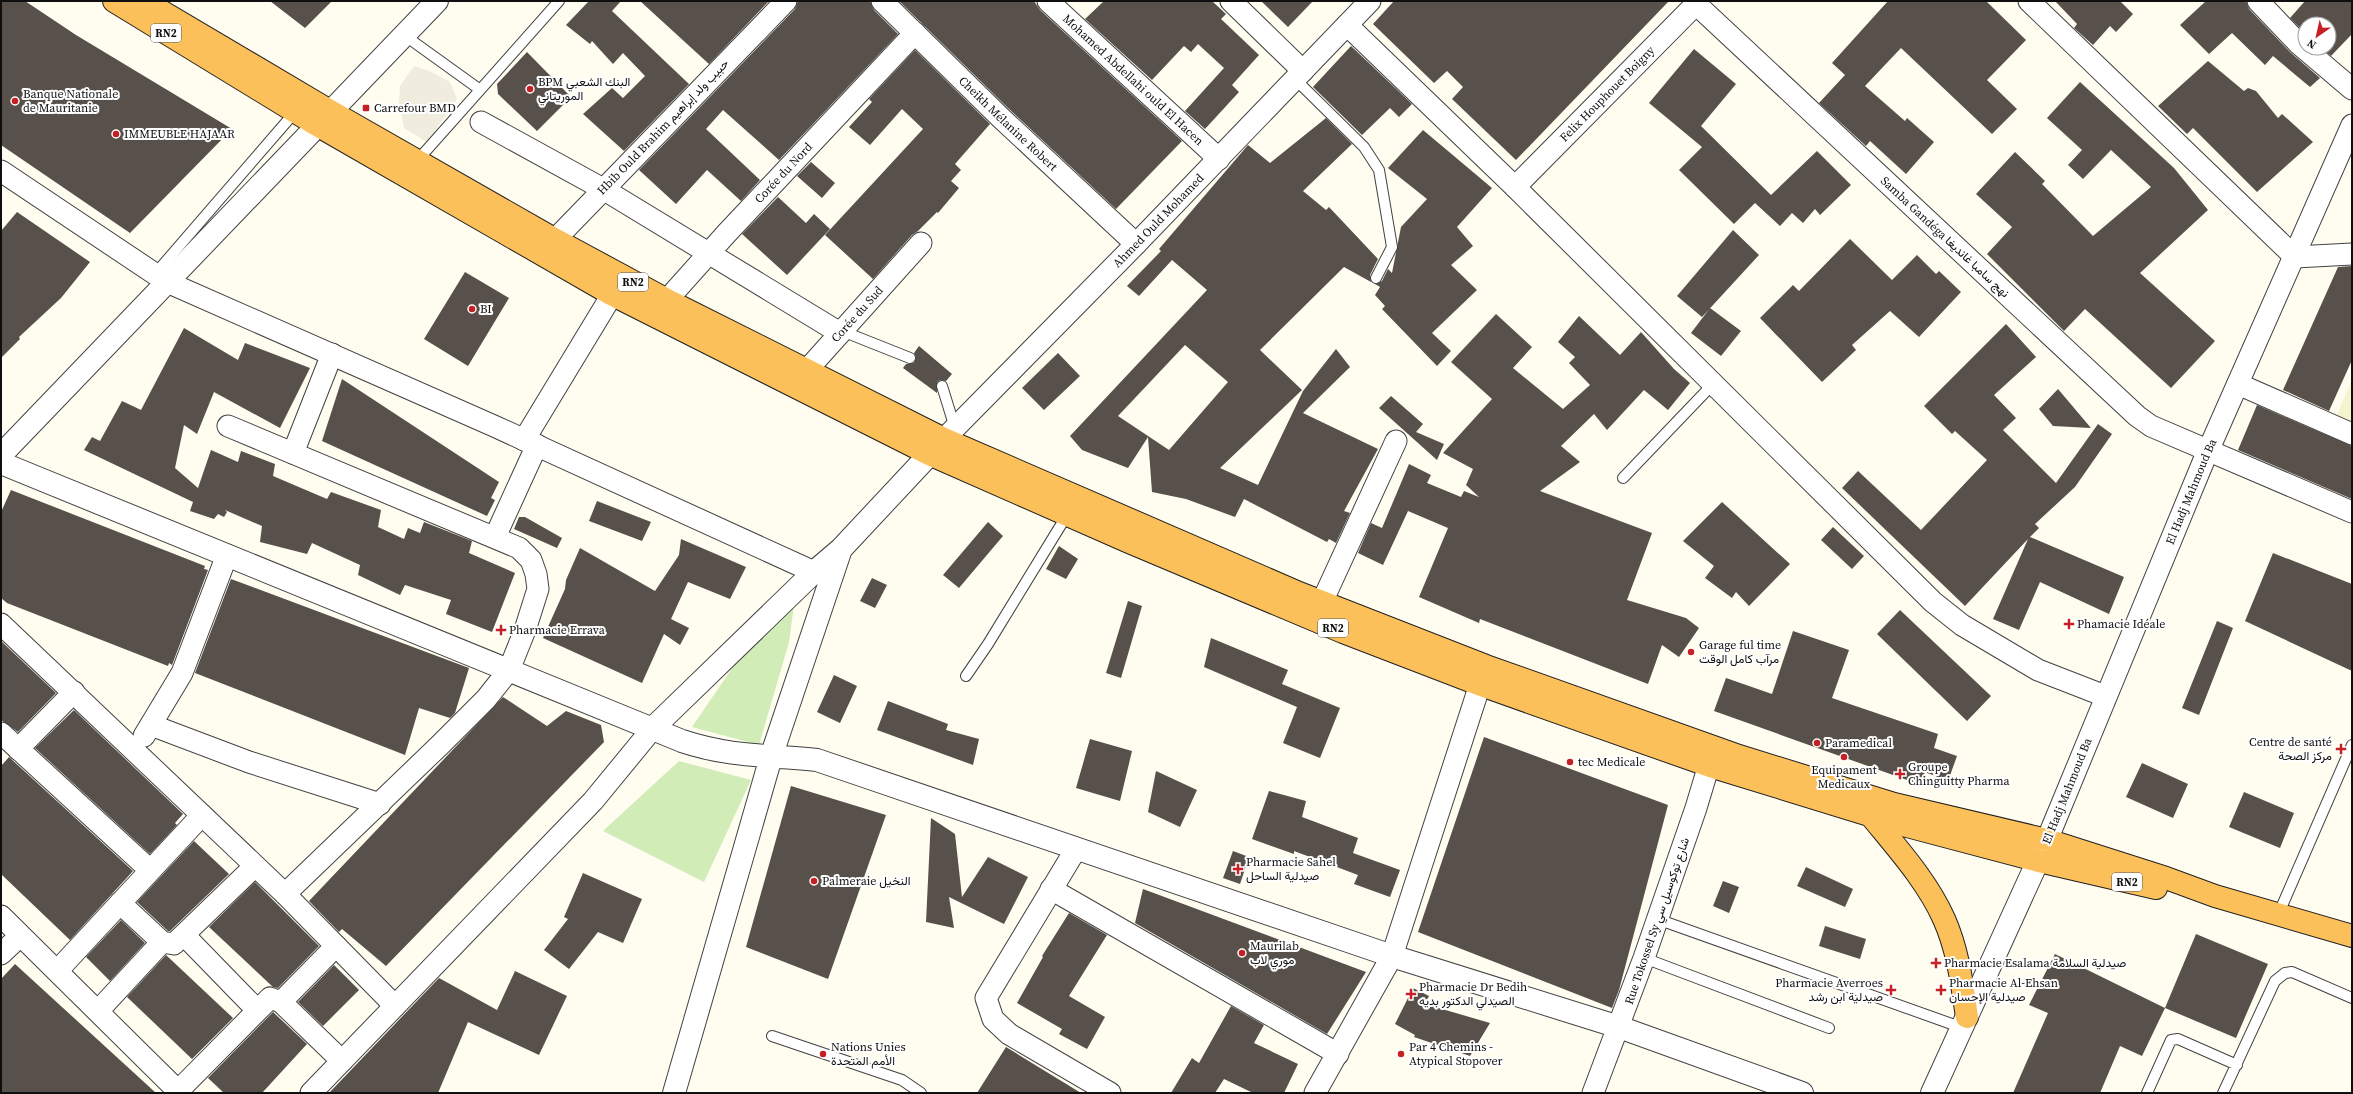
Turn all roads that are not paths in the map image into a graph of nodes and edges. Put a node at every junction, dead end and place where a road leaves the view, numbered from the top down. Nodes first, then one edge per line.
1 (114, 1) edge
2 (144, 1) edge
3 (437, 1) edge
4 (559, 1) edge
5 (786, 1) edge
6 (882, 1) edge
7 (1049, 1) edge
8 (1231, 1) edge
9 (1370, 1) edge
10 (2029, 1) edge
11 (2258, 1) edge
12 (1696, 2) edge
13 (1347, 25) junction
14 (915, 33) junction
15 (404, 35) junction
16 (1299, 75) junction
17 (479, 88) junction
18 (2352, 89) edge
19 (296, 112) junction
20 (324, 118) junction
21 (481, 122) dead end
22 (2352, 125) edge
23 (1219, 159) junction
24 (411, 167) junction
25 (1, 172) edge
26 (1515, 186) junction
27 (603, 189) junction
28 (921, 243) dead end
29 (1136, 244) junction
30 (548, 247) junction
31 (708, 254) junction
32 (2352, 254) edge
33 (2295, 257) junction
34 (161, 278) junction
35 (1376, 278) dead end
36 (617, 285) junction
37 (662, 308) junction
38 (841, 332) junction
39 (332, 354) junction
40 (910, 358) dead end
41 (802, 378) junction
42 (1713, 384) junction
43 (2238, 384) junction
44 (942, 386) dead end
45 (228, 426) dead end
46 (2352, 434) edge
47 (943, 440) junction
48 (1396, 441) dead end
49 (531, 443) junction
50 (2209, 450) junction
51 (293, 453) junction
52 (1, 455) edge
53 (1, 463) edge
54 (1623, 478) dead end
55 (2352, 512) edge
56 (1067, 515) junction
57 (495, 537) junction
58 (841, 549) junction
59 (227, 555) junction
60 (814, 572) junction
61 (1322, 602) junction
62 (1, 624) edge
63 (509, 670) junction
64 (966, 676) dead end
65 (1483, 676) junction
66 (74, 692) junction
67 (2105, 696) junction
68 (151, 725) junction
69 (653, 728) junction
70 (7, 742) edge
71 (2352, 745) edge
72 (135, 750) junction
73 (1712, 756) junction
74 (771, 757) junction
75 (380, 804) junction
76 (1874, 808) junction
77 (202, 815) junction
78 (2048, 840) junction
79 (1076, 849) junction
80 (2039, 861) junction
81 (255, 866) junction
82 (150, 870) junction
83 (1051, 889) junction
84 (285, 894) junction
85 (2215, 896) junction
86 (120, 903) junction
87 (2278, 915) junction
88 (1, 916) edge
89 (1657, 919) junction
90 (184, 935) junction
91 (20, 936) junction
92 (2352, 936) edge
93 (162, 942) junction
94 (336, 946) junction
95 (1, 954) edge
96 (1392, 956) junction
97 (1644, 958) junction
98 (58, 970) junction
99 (2352, 998) edge
100 (281, 1002) junction
101 (395, 1006) junction
102 (257, 1010) junction
103 (98, 1011) junction
104 (1965, 1022) junction
105 (1619, 1027) junction
106 (1829, 1028) dead end
107 (772, 1036) dead end
108 (1338, 1054) junction
109 (342, 1061) junction
110 (2237, 1065) junction
111 (179, 1092) edge
112 (311, 1093) edge
113 (674, 1093) edge
114 (921, 1093) edge
115 (1110, 1093) edge
116 (1315, 1093) edge
117 (1593, 1093) edge
118 (1802, 1093) edge
119 (1932, 1093) edge
120 (2147, 1093) edge
121 (2223, 1093) edge

1 - 19 highway, RN2
2 - 20 highway, RN2
3 - 15 street
4 - 17 lane
5 - 27 street, Hbib Ould Brahim حبيب ولد إبراهيم
6 - 14 street, Cheikh Mélanine Robert
7 - 23 street, Mohamed Abdellahi ould El Hacen
8 - 16 street
9 - 13 street, Ahmed Ould Mohamed
10 - 33 street
11 - 18 street
12 - 26 street, Felix Houphouet Boigny
12 - 50 street, Samba Gandéga نهج سامبا غانديغا
13 - 16 street, Ahmed Ould Mohamed
13 - 26 street
14 - 29 street, Cheikh Mélanine Robert
14 - 31 street, Corée du Nord
15 - 17 lane
15 - 20 street
16 - 23 street, Ahmed Ould Mohamed
16 - 35 lane
17 - 24 lane
19 - 20 highway, RN2
19 - 34 lane
20 - 24 highway, RN2
20 - 34 street
21 - 27 street
22 - 33 street, El Hadj Mahmoud Ba
23 - 29 street, Ahmed Ould Mohamed
24 - 30 highway, RN2
25 - 34 street
26 - 42 street
27 - 30 street, Hbib Ould Brahim حبيب ولد إبراهيم
27 - 31 street
28 - 38 street, Corée du Sud
29 - 47 street, Ahmed Ould Mohamed
30 - 36 highway, RN2
31 - 37 street, Corée du Nord
31 - 38 street
32 - 33 street
33 - 43 street, El Hadj Mahmoud Ba
34 - 39 street
34 - 52 street
36 - 37 highway, RN2
36 - 49 street
37 - 41 highway, RN2
38 - 40 lane
38 - 41 street, Corée du Sud
39 - 49 street
39 - 51 street
41 - 47 highway, RN2
42 - 54 lane
42 - 67 street
43 - 46 street
43 - 50 street, El Hadj Mahmoud Ba
44 - 47 lane
45 - 51 street
47 - 56 highway, RN2
47 - 58 street
47 - 61 highway, RN2
48 - 61 street
49 - 57 street
49 - 60 street
50 - 55 street, Samba Gandéga نهج سامبا غانديغا
50 - 67 street, El Hadj Mahmoud Ba
51 - 57 street
53 - 59 street
56 - 64 lane
56 - 65 highway, RN2
57 - 63 street
58 - 60 street
58 - 74 street
59 - 63 street
59 - 68 street
60 - 69 street
61 - 65 highway, RN2
62 - 66 street
63 - 69 street
63 - 75 street
65 - 73 highway, RN2
65 - 96 street
66 - 70 street
66 - 72 street
67 - 78 street, El Hadj Mahmoud Ba
68 - 72 street
68 - 75 street
69 - 74 street
69 - 101 street
70 - 82 street
71 - 87 lane
72 - 77 street
73 - 76 highway, RN2
73 - 89 street, Rue Tokossel Sy شارع توكوسيل سي
74 - 79 street
74 - 113 street
75 - 84 street
76 - 78 highway, RN2
76 - 80 highway, RN2
76 - 104 highway
77 - 81 street
77 - 82 street
78 - 80 street, El Hadj Mahmoud Ba
78 - 85 highway, RN2
79 - 83 street
79 - 96 street
80 - 85 highway, RN2
80 - 104 street, El Hadj Mahmoud Ba
81 - 84 street
81 - 90 street
82 - 86 street
83 - 108 street
83 - 115 street
84 - 94 street
85 - 87 highway, RN2
86 - 93 street
86 - 98 street
87 - 92 highway, RN2
88 - 91 street
89 - 97 street, Rue Tokossel Sy شارع توكوسيل سي
89 - 104 lane
90 - 93 street
90 - 102 street
91 - 95 street
91 - 98 street
93 - 103 street
94 - 100 street
94 - 101 street
96 - 105 street
96 - 108 street
97 - 105 street, Rue Tokossel Sy شارع توكوسيل سي
97 - 106 lane
98 - 103 street
99 - 110 lane
100 - 102 street
100 - 109 street
101 - 109 street
102 - 111 street
103 - 111 street
104 - 119 street, El Hadj Mahmoud Ba
105 - 117 street, Rue Tokossel Sy شارع توكوسيل سي
105 - 118 street
107 - 114 lane
108 - 116 street
109 - 112 street
110 - 120 lane
110 - 121 lane

